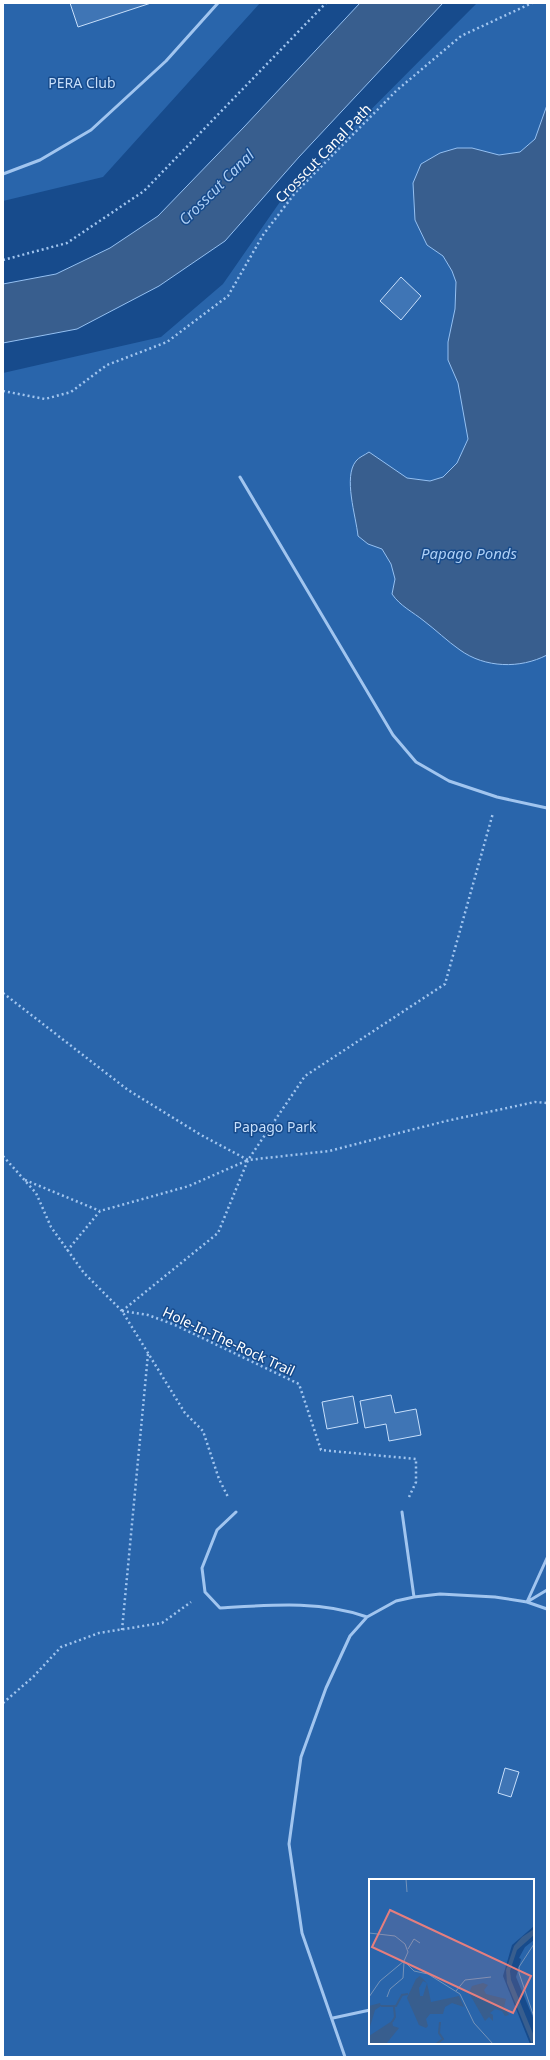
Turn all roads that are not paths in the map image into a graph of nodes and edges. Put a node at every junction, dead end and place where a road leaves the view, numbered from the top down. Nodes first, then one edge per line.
1 (218, 3) edge
2 (3, 174) edge
3 (240, 477) dead end
4 (547, 808) edge
5 (236, 1512) road end
6 (402, 1512) road end
7 (547, 1558) edge
8 (547, 1590) edge
9 (414, 1597) junction
10 (527, 1602) junction
11 (547, 1609) edge
12 (367, 1617) junction
13 (369, 2010) edge
14 (333, 2018) junction
15 (346, 2057) edge

1 - 2 lane
3 - 4 lane
5 - 12 lane
6 - 9 lane
7 - 10 lane
8 - 10 lane
9 - 10 lane
9 - 12 lane
10 - 11 lane
12 - 14 lane
13 - 14 lane
14 - 15 lane

